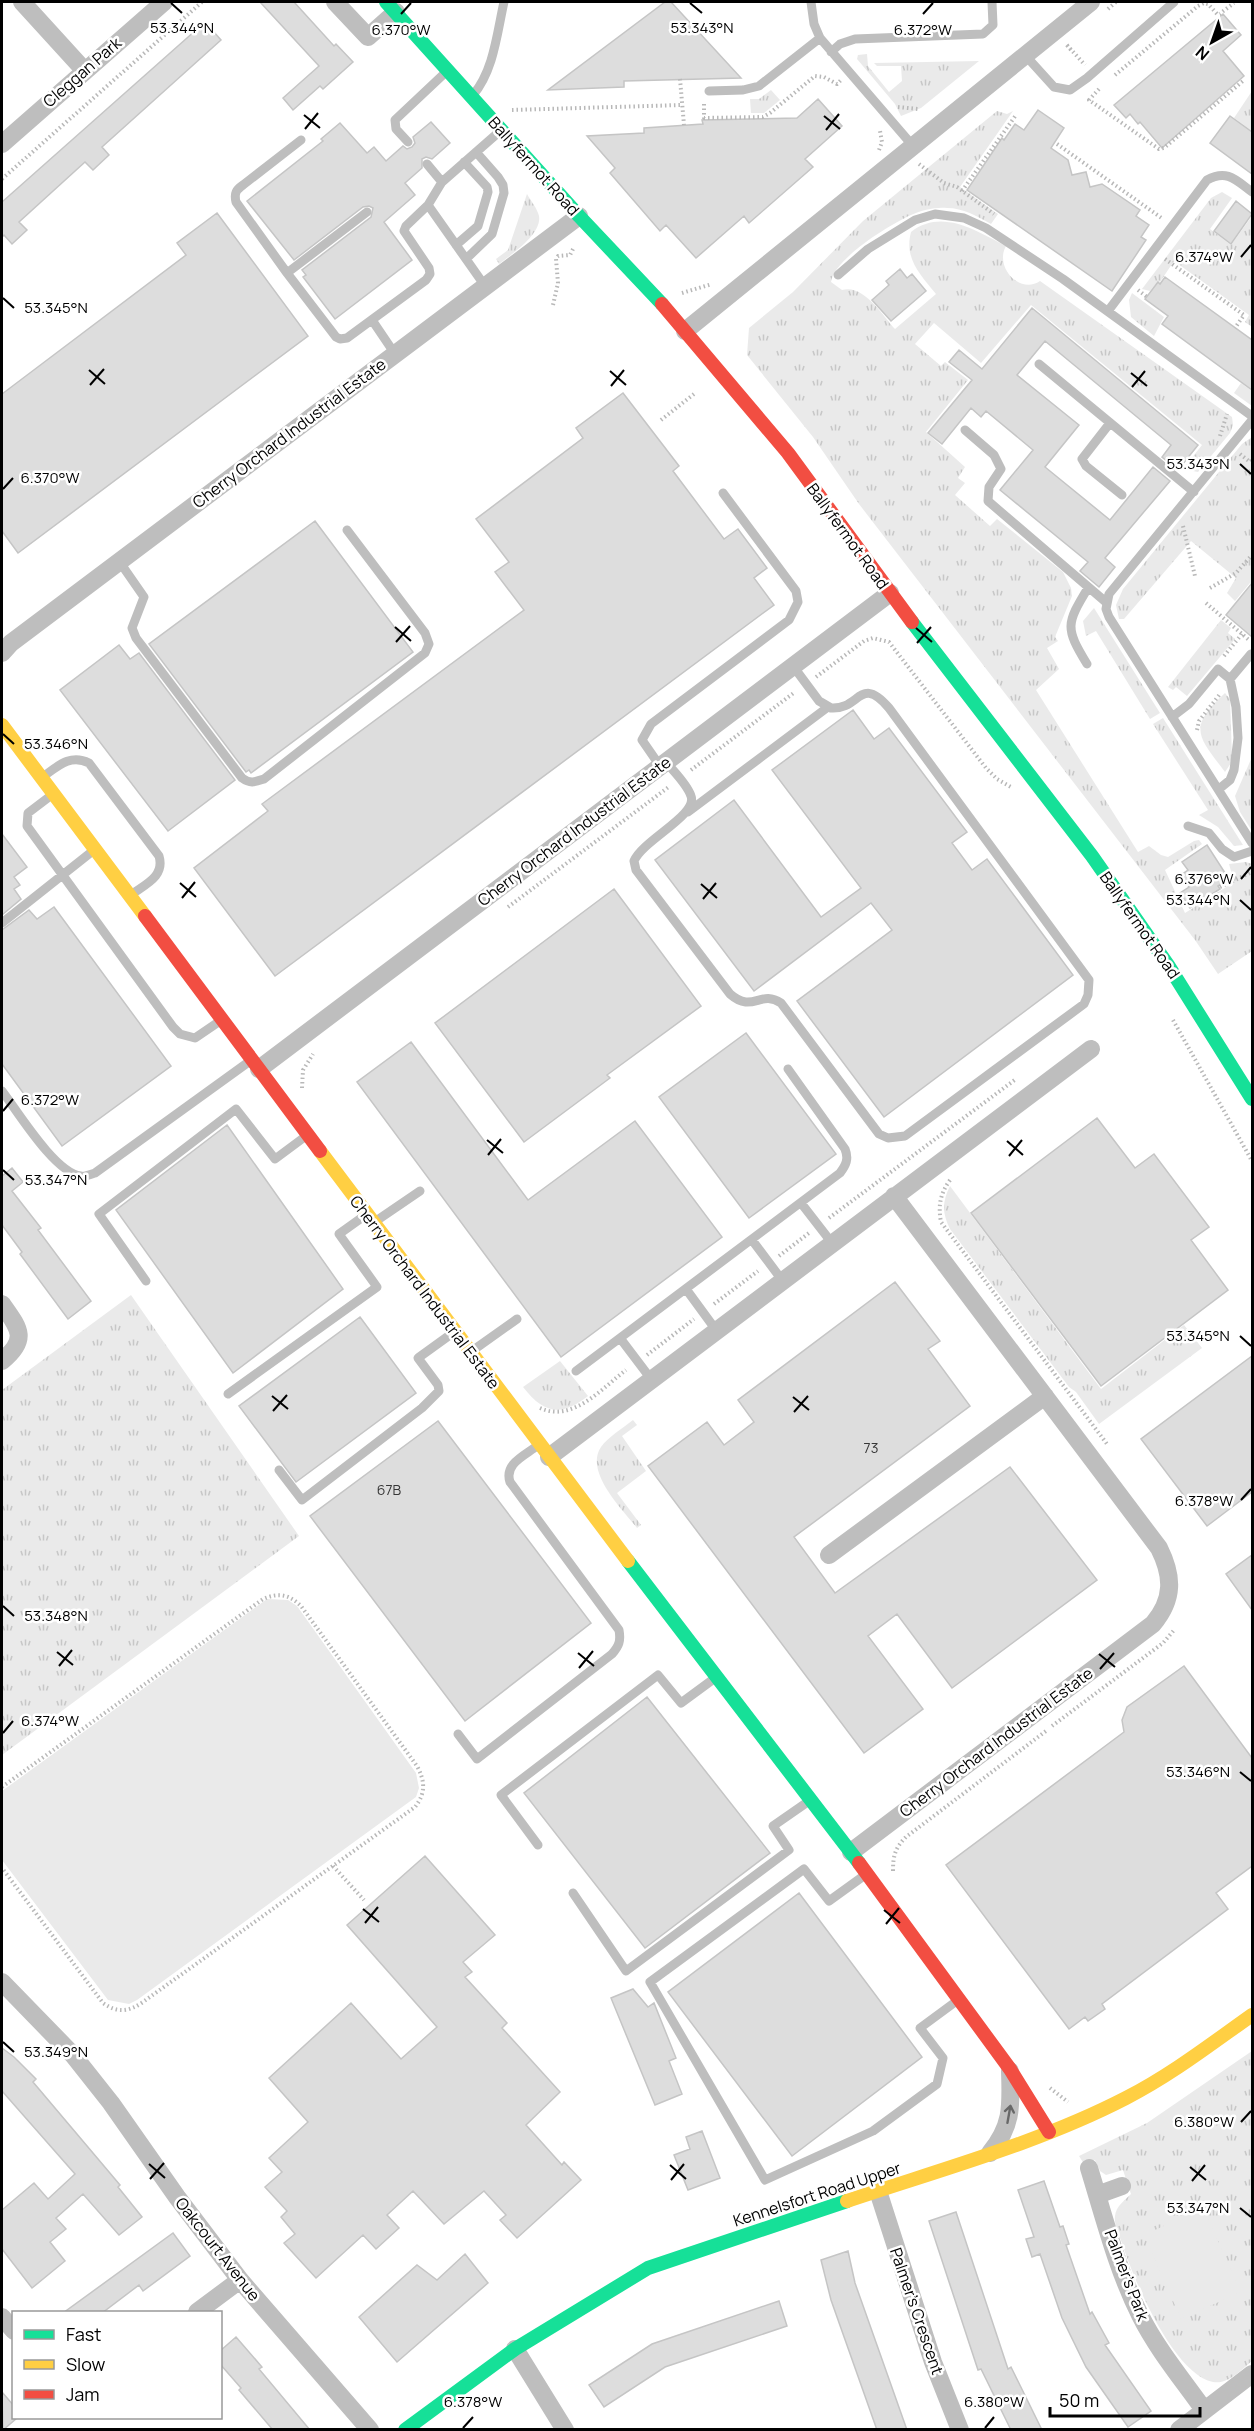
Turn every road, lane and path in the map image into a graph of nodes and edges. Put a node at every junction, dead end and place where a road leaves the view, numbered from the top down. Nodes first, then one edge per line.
1 (22, 2) edge
2 (164, 2) edge
3 (202, 2) edge
4 (335, 2) edge
5 (504, 2) edge
6 (811, 2) edge
7 (992, 2) edge
8 (1091, 2) edge
9 (1174, 2) edge
10 (391, 7) edge
11 (820, 38) junction
12 (831, 52) junction
13 (1025, 55) junction
14 (84, 70) junction
15 (447, 70) junction
16 (680, 79) dead end
17 (1243, 81) dead end
18 (840, 82) dead end
19 (1103, 86) dead end
20 (846, 90) dead end
21 (709, 91) dead end
22 (471, 97) junction
23 (682, 105) junction
24 (487, 115) junction
25 (1016, 115) dead end
26 (684, 125) dead end
27 (879, 129) dead end
28 (501, 130) junction
29 (301, 140) dead end
30 (408, 142) dead end
31 (2, 144) edge
32 (1057, 144) dead end
33 (913, 146) junction
34 (476, 152) junction
35 (877, 152) dead end
36 (464, 162) junction
37 (427, 164) dead end
38 (2, 179) edge
39 (442, 182) junction
40 (962, 191) junction
41 (1252, 192) edge
42 (428, 206) junction
43 (367, 212) dead end
44 (579, 216) junction
45 (1171, 225) junction
46 (986, 228) junction
47 (456, 245) junction
48 (573, 249) dead end
49 (1162, 257) dead end
50 (466, 259) junction
51 (287, 273) junction
52 (838, 275) dead end
53 (721, 278) dead end
54 (486, 286) junction
55 (553, 305) dead end
56 (665, 307) junction
57 (1108, 311) junction
58 (372, 320) junction
59 (1235, 328) dead end
60 (685, 331) junction
61 (395, 354) junction
62 (1039, 364) dead end
63 (694, 394) dead end
64 (1252, 418) edge
65 (661, 420) dead end
66 (1110, 423) junction
67 (965, 430) dead end
68 (1194, 492) junction
69 (723, 493) dead end
70 (1122, 495) dead end
71 (1180, 508) junction
72 (347, 530) dead end
73 (1252, 555) edge
74 (119, 561) junction
75 (1195, 576) dead end
76 (1088, 588) junction
77 (1210, 588) dead end
78 (890, 593) junction
79 (1107, 603) junction
80 (1206, 603) dead end
81 (1252, 642) edge
82 (2, 653) edge
83 (1251, 654) dead end
84 (1087, 664) dead end
85 (794, 666) junction
86 (1230, 679) junction
87 (806, 684) junction
88 (828, 706) junction
89 (1172, 717) junction
90 (2, 725) edge
91 (1197, 733) dead end
92 (663, 764) junction
93 (41, 778) junction
94 (679, 779) junction
95 (1219, 789) junction
96 (1020, 792) dead end
97 (53, 794) junction
98 (684, 816) junction
99 (1188, 826) dead end
100 (1252, 843) edge
101 (95, 849) junction
102 (1252, 851) edge
103 (1252, 872) edge
104 (62, 876) junction
105 (1220, 887) dead end
106 (130, 896) junction
107 (506, 909) dead end
108 (2, 923) edge
109 (1171, 1016) dead end
110 (222, 1019) junction
111 (321, 1047) dead end
112 (1091, 1049) dead end
113 (256, 1064) junction
114 (789, 1070) dead end
115 (1019, 1077) dead end
116 (2, 1091) edge
117 (303, 1093) dead end
118 (1252, 1099) edge
119 (308, 1135) junction
120 (1252, 1161) edge
121 (951, 1180) dead end
122 (420, 1191) dead end
123 (894, 1196) junction
124 (801, 1203) junction
125 (371, 1218) junction
126 (819, 1226) junction
127 (752, 1240) junction
128 (832, 1243) junction
129 (769, 1263) junction
130 (782, 1280) junction
131 (146, 1281) dead end
132 (686, 1289) junction
133 (2, 1304) edge
134 (703, 1312) junction
135 (517, 1319) dead end
136 (716, 1330) junction
137 (455, 1331) junction
138 (620, 1338) junction
139 (470, 1352) junction
140 (2, 1361) edge
141 (638, 1361) junction
142 (576, 1371) dead end
143 (651, 1379) junction
144 (228, 1394) dead end
145 (1045, 1396) junction
146 (532, 1403) dead end
147 (1110, 1447) dead end
148 (544, 1451) junction
149 (279, 1470) dead end
150 (829, 1555) dead end
151 (1178, 1624) dead end
152 (717, 1677) junction
153 (458, 1734) dead end
154 (2, 1787) edge
155 (811, 1800) junction
156 (538, 1845) dead end
157 (851, 1852) junction
158 (333, 1866) junction
159 (2, 1868) edge
160 (867, 1874) junction
161 (895, 1879) dead end
162 (573, 1893) dead end
163 (364, 1900) dead end
164 (2, 1982) edge
165 (959, 1999) junction
166 (1252, 2015) edge
167 (1010, 2069) junction
168 (1043, 2079) dead end
169 (1078, 2102) dead end
170 (1048, 2133) junction
171 (990, 2153) junction
172 (1089, 2168) dead end
173 (1122, 2186) dead end
174 (878, 2191) junction
175 (1097, 2195) junction
176 (240, 2280) junction
177 (200, 2311) edge
178 (2, 2317) edge
179 (12, 2329) edge
180 (515, 2349) junction
181 (1252, 2374) edge
182 (1204, 2410) junction
183 (369, 2430) edge
184 (405, 2430) edge
185 (565, 2430) edge
186 (960, 2430) edge
187 (1179, 2430) edge

1 - 14 street
2 - 14 street, Cleggan Park
3 - 38 path
4 - 10 street, Ballyfermot Road
5 - 22 lane
6 - 11 lane
7 - 12 lane
8 - 13 street
9 - 13 lane
10 - 15 street, Ballyfermot Road
11 - 12 lane
11 - 21 lane
12 - 33 lane
13 - 33 street
14 - 31 street, Cleggan Park
15 - 22 street, Ballyfermot Road
15 - 30 lane
16 - 23 path
17 - 19 path
18 - 20 path
22 - 24 street, Ballyfermot Road
23 - 24 path
23 - 26 path
24 - 28 street, Ballyfermot Road
25 - 40 path
27 - 35 path
28 - 34 lane
28 - 44 street, Ballyfermot Road
29 - 51 lane
32 - 45 path
33 - 40 path
33 - 60 street
34 - 36 lane
34 - 50 lane
36 - 39 lane
36 - 47 lane
37 - 39 lane
39 - 42 lane
40 - 46 path
41 - 45 lane
42 - 47 lane
42 - 58 lane
43 - 51 lane
44 - 54 street, Cherry Orchard Industrial Estate
44 - 56 street, Ballyfermot Road
45 - 57 lane
46 - 52 lane
46 - 57 lane
47 - 50 lane
48 - 55 path
49 - 59 path
50 - 54 lane
51 - 58 lane
53 - 56 path
54 - 61 street, Cherry Orchard Industrial Estate
56 - 60 street, Ballyfermot Road
57 - 64 lane
58 - 61 lane
60 - 78 street, Ballyfermot Road
61 - 74 street, Cherry Orchard Industrial Estate
62 - 66 lane
63 - 65 path
64 - 68 lane
66 - 68 lane
66 - 70 lane
67 - 76 lane
68 - 71 lane
69 - 92 lane
71 - 75 path
71 - 79 lane
72 - 74 lane
73 - 77 path
74 - 82 street, Cherry Orchard Industrial Estate
76 - 79 lane
76 - 84 lane
78 - 85 street, Cherry Orchard Industrial Estate
78 - 118 street, Ballyfermot Road
79 - 89 lane
80 - 81 path
83 - 86 lane
85 - 87 lane
85 - 92 street, Cherry Orchard Industrial Estate
86 - 89 lane
86 - 91 path
86 - 95 lane
87 - 88 lane
87 - 94 path
87 - 96 path
88 - 98 lane
88 - 98 lane
89 - 95 lane
90 - 93 street, Cherry Orchard Industrial Estate
92 - 94 lane
92 - 113 street, Cherry Orchard Industrial Estate
93 - 97 street, Cherry Orchard Industrial Estate
93 - 106 lane
94 - 98 lane
94 - 107 path
95 - 100 lane
97 - 101 street, Cherry Orchard Industrial Estate
97 - 104 lane
99 - 102 lane
101 - 104 lane
101 - 106 street, Cherry Orchard Industrial Estate
103 - 105 path
104 - 108 lane
104 - 110 lane
106 - 110 street, Cherry Orchard Industrial Estate
109 - 120 path
110 - 113 street, Cherry Orchard Industrial Estate
111 - 117 path
112 - 123 street
113 - 116 lane
113 - 119 street, Cherry Orchard Industrial Estate
114 - 124 lane
115 - 126 path
119 - 125 street, Cherry Orchard Industrial Estate
119 - 131 lane
121 - 147 path
122 - 125 lane
123 - 128 street
123 - 145 street, Cherry Orchard Industrial Estate
124 - 126 lane
124 - 127 lane
125 - 137 street, Cherry Orchard Industrial Estate
125 - 144 lane
126 - 128 lane
126 - 129 path
127 - 129 lane
127 - 132 lane
128 - 130 street
129 - 130 lane
129 - 134 path
130 - 136 street
132 - 134 lane
132 - 138 lane
133 - 140 street
134 - 136 lane
134 - 141 path
135 - 139 lane
136 - 143 street
137 - 139 street, Cherry Orchard Industrial Estate
137 - 149 lane
138 - 141 lane
138 - 142 lane
139 - 148 street, Cherry Orchard Industrial Estate
141 - 143 lane
141 - 146 path
143 - 148 street
145 - 150 street
145 - 157 street, Cherry Orchard Industrial Estate
148 - 152 street, Cherry Orchard Industrial Estate
148 - 153 lane
151 - 161 path
152 - 155 street, Cherry Orchard Industrial Estate
152 - 156 lane
154 - 158 path
155 - 157 street, Cherry Orchard Industrial Estate
155 - 162 lane
157 - 160 street, Cherry Orchard Industrial Estate
158 - 159 path
158 - 163 path
160 - 165 street, Cherry Orchard Industrial Estate
160 - 165 lane
164 - 176 street, Oakcourt Avenue
165 - 167 street, Cherry Orchard Industrial Estate
166 - 170 street, Kennelsfort Road Upper
167 - 170 street, Cherry Orchard Industrial Estate
171 -> 167 street
168 - 169 path
170 - 171 street, Kennelsfort Road Upper
171 - 174 street, Kennelsfort Road Upper
172 - 175 street, Palmer's Park
173 - 175 street
174 - 180 street, Kennelsfort Road Upper
174 - 186 street, Palmer's Crescent
175 - 182 street, Palmer's Park
176 - 177 street
176 - 183 street, Oakcourt Avenue
178 - 179 street
180 - 184 street, Kennelsfort Road Upper
180 - 185 street
181 - 182 street
182 - 187 street

